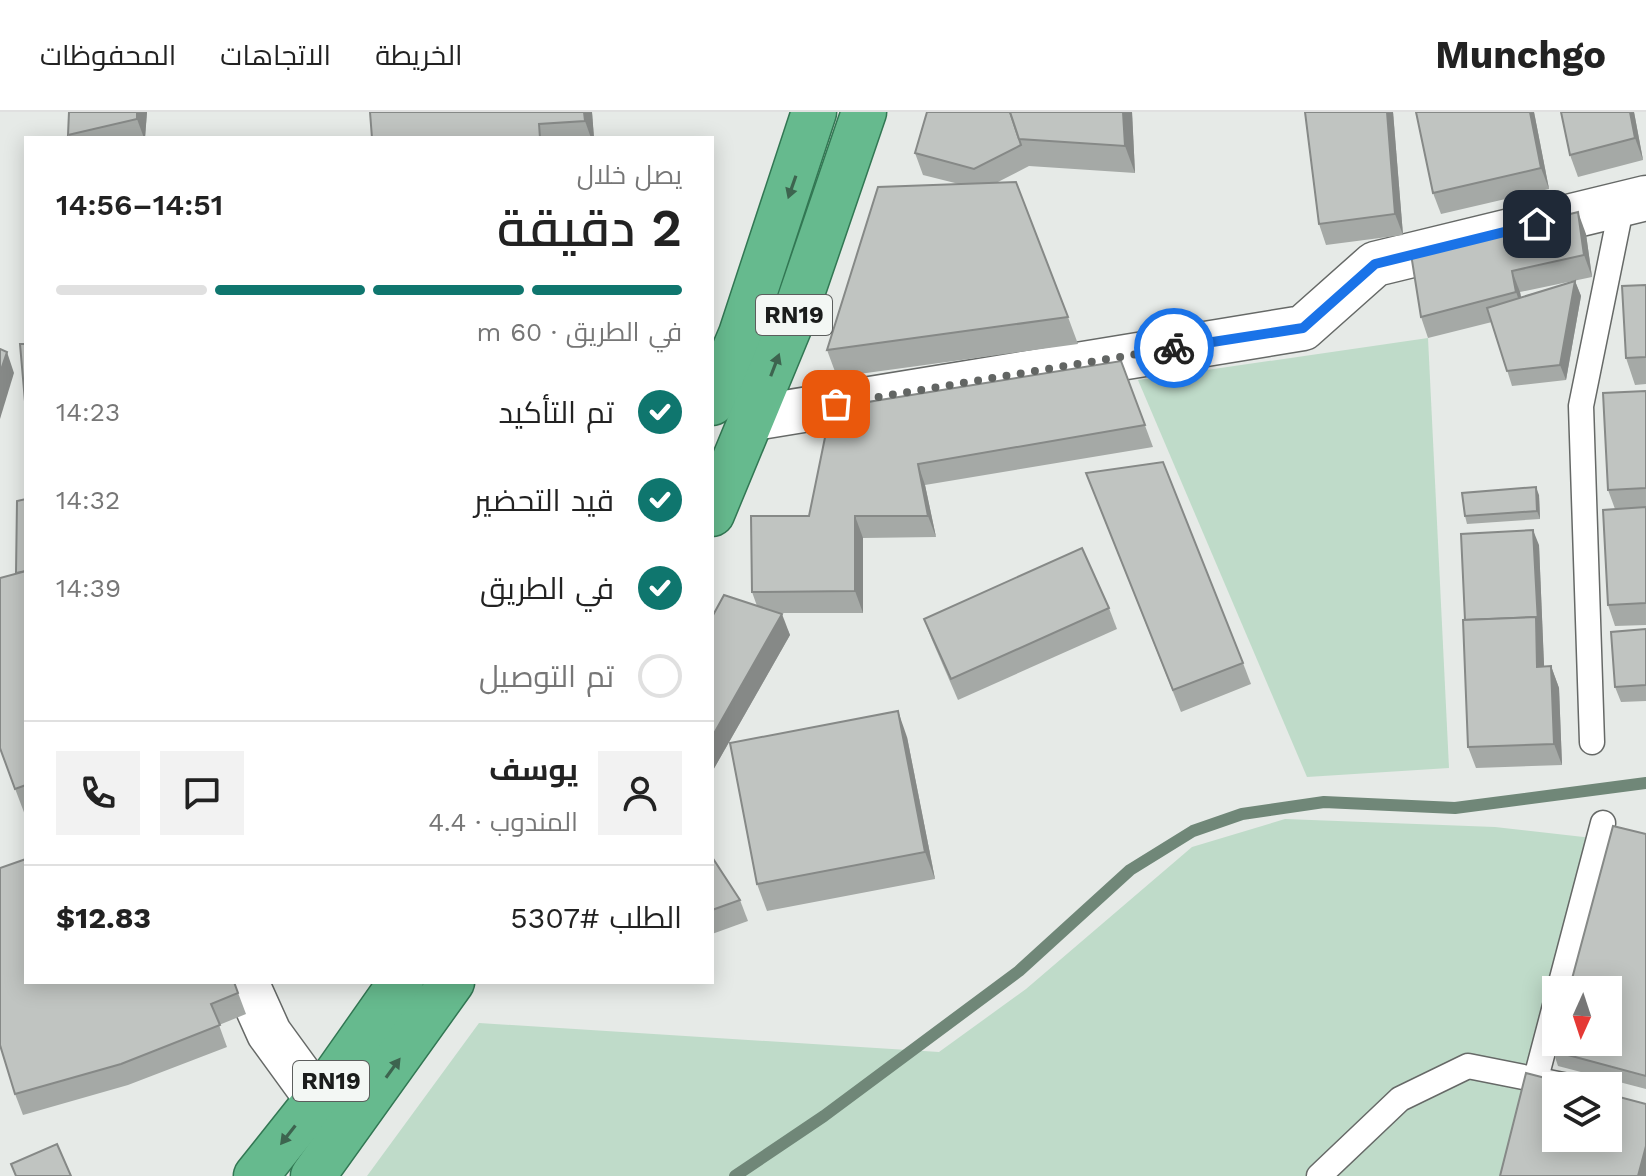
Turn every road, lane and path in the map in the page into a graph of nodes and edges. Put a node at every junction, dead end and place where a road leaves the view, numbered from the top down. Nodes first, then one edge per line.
1 (814, 112) edge
2 (864, 112) edge
3 (1634, 201) edge
4 (714, 398) edge
5 (754, 418) junction
6 (714, 509) edge
7 (1592, 742) dead end
8 (1603, 823) dead end
9 (1563, 976) edge
10 (247, 984) edge
11 (400, 984) edge
12 (451, 984) edge
13 (1542, 1055) edge
14 (1536, 1078) junction
15 (1542, 1080) edge
16 (317, 1099) junction
17 (256, 1176) edge
18 (313, 1176) edge
19 (1319, 1176) edge

1 -> 4 highway, RN19
5 -> 2 highway, RN19
3 - 5 street
3 - 7 lane
5 - 6 highway, RN19
8 - 9 lane
10 - 16 street
11 - 16 highway, RN19
18 -> 12 highway, RN19
13 - 14 lane
14 - 15 lane
14 - 19 lane
16 -> 17 highway, RN19

